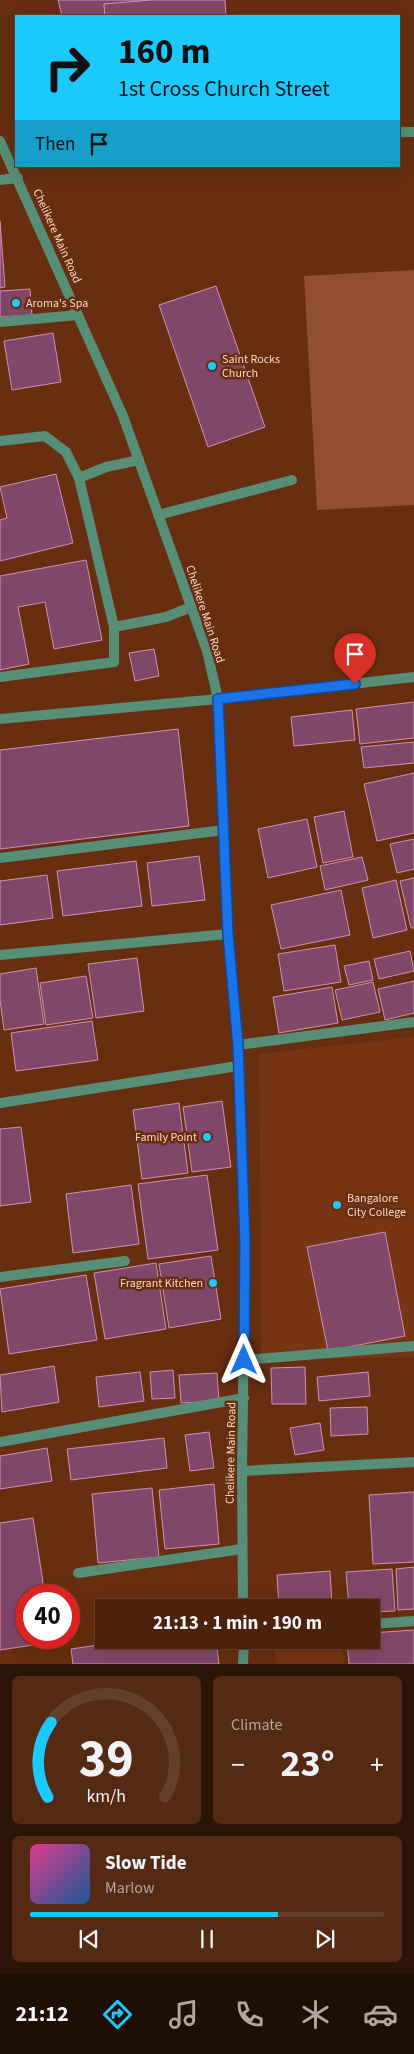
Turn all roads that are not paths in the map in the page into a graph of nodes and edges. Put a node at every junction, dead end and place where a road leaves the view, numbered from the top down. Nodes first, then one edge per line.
1 (400, 132) edge
2 (414, 132) edge
3 (0, 141) edge
4 (18, 178) junction
5 (0, 180) edge
6 (78, 315) junction
7 (0, 322) edge
8 (0, 441) edge
9 (139, 460) junction
10 (79, 478) junction
11 (292, 480) dead end
12 (158, 515) junction
13 (191, 607) junction
14 (114, 627) junction
15 (0, 677) edge
16 (414, 677) edge
17 (218, 699) junction
18 (0, 719) edge
19 (224, 830) junction
20 (0, 858) edge
21 (228, 934) junction
22 (0, 955) edge
23 (414, 1022) edge
24 (238, 1045) junction
25 (238, 1066) junction
26 (0, 1103) edge
27 (125, 1261) dead end
28 (0, 1277) edge
29 (414, 1346) edge
30 (244, 1360) junction
31 (244, 1398) junction
32 (0, 1442) edge
33 (414, 1462) edge
34 (242, 1471) junction
35 (242, 1549) junction
36 (78, 1573) dead end
37 (244, 1599) edge
38 (414, 1621) edge
39 (380, 1623) edge
40 (244, 1649) edge
41 (243, 1664) edge

1 - 2 street
3 - 4 street, Chelikere Main Road
4 - 5 street
4 - 6 street, Chelikere Main Road
6 - 7 street
6 - 9 street, Chelikere Main Road
8 - 10 street
9 - 10 street
9 - 12 street, Chelikere Main Road
10 - 14 street
11 - 12 street
12 - 13 street, Chelikere Main Road
13 - 14 street
13 - 17 street, Chelikere Main Road
14 - 15 street
16 - 17 street
17 - 18 street
17 - 19 street, Chelikere Main Road
19 - 20 street
19 - 21 street, Chelikere Main Road
21 - 22 street
21 - 24 street, Chelikere Main Road
23 - 24 street
24 - 25 street, Chelikere Main Road
25 - 26 street
25 - 30 street, Chelikere Main Road
27 - 28 street
29 - 30 street
30 - 31 street, Chelikere Main Road
31 - 32 street
31 - 34 street, Chelikere Main Road
33 - 34 street
34 - 35 street, Chelikere Main Road
35 - 36 street
35 - 37 street, Chelikere Main Road
38 - 39 street
40 - 41 street

